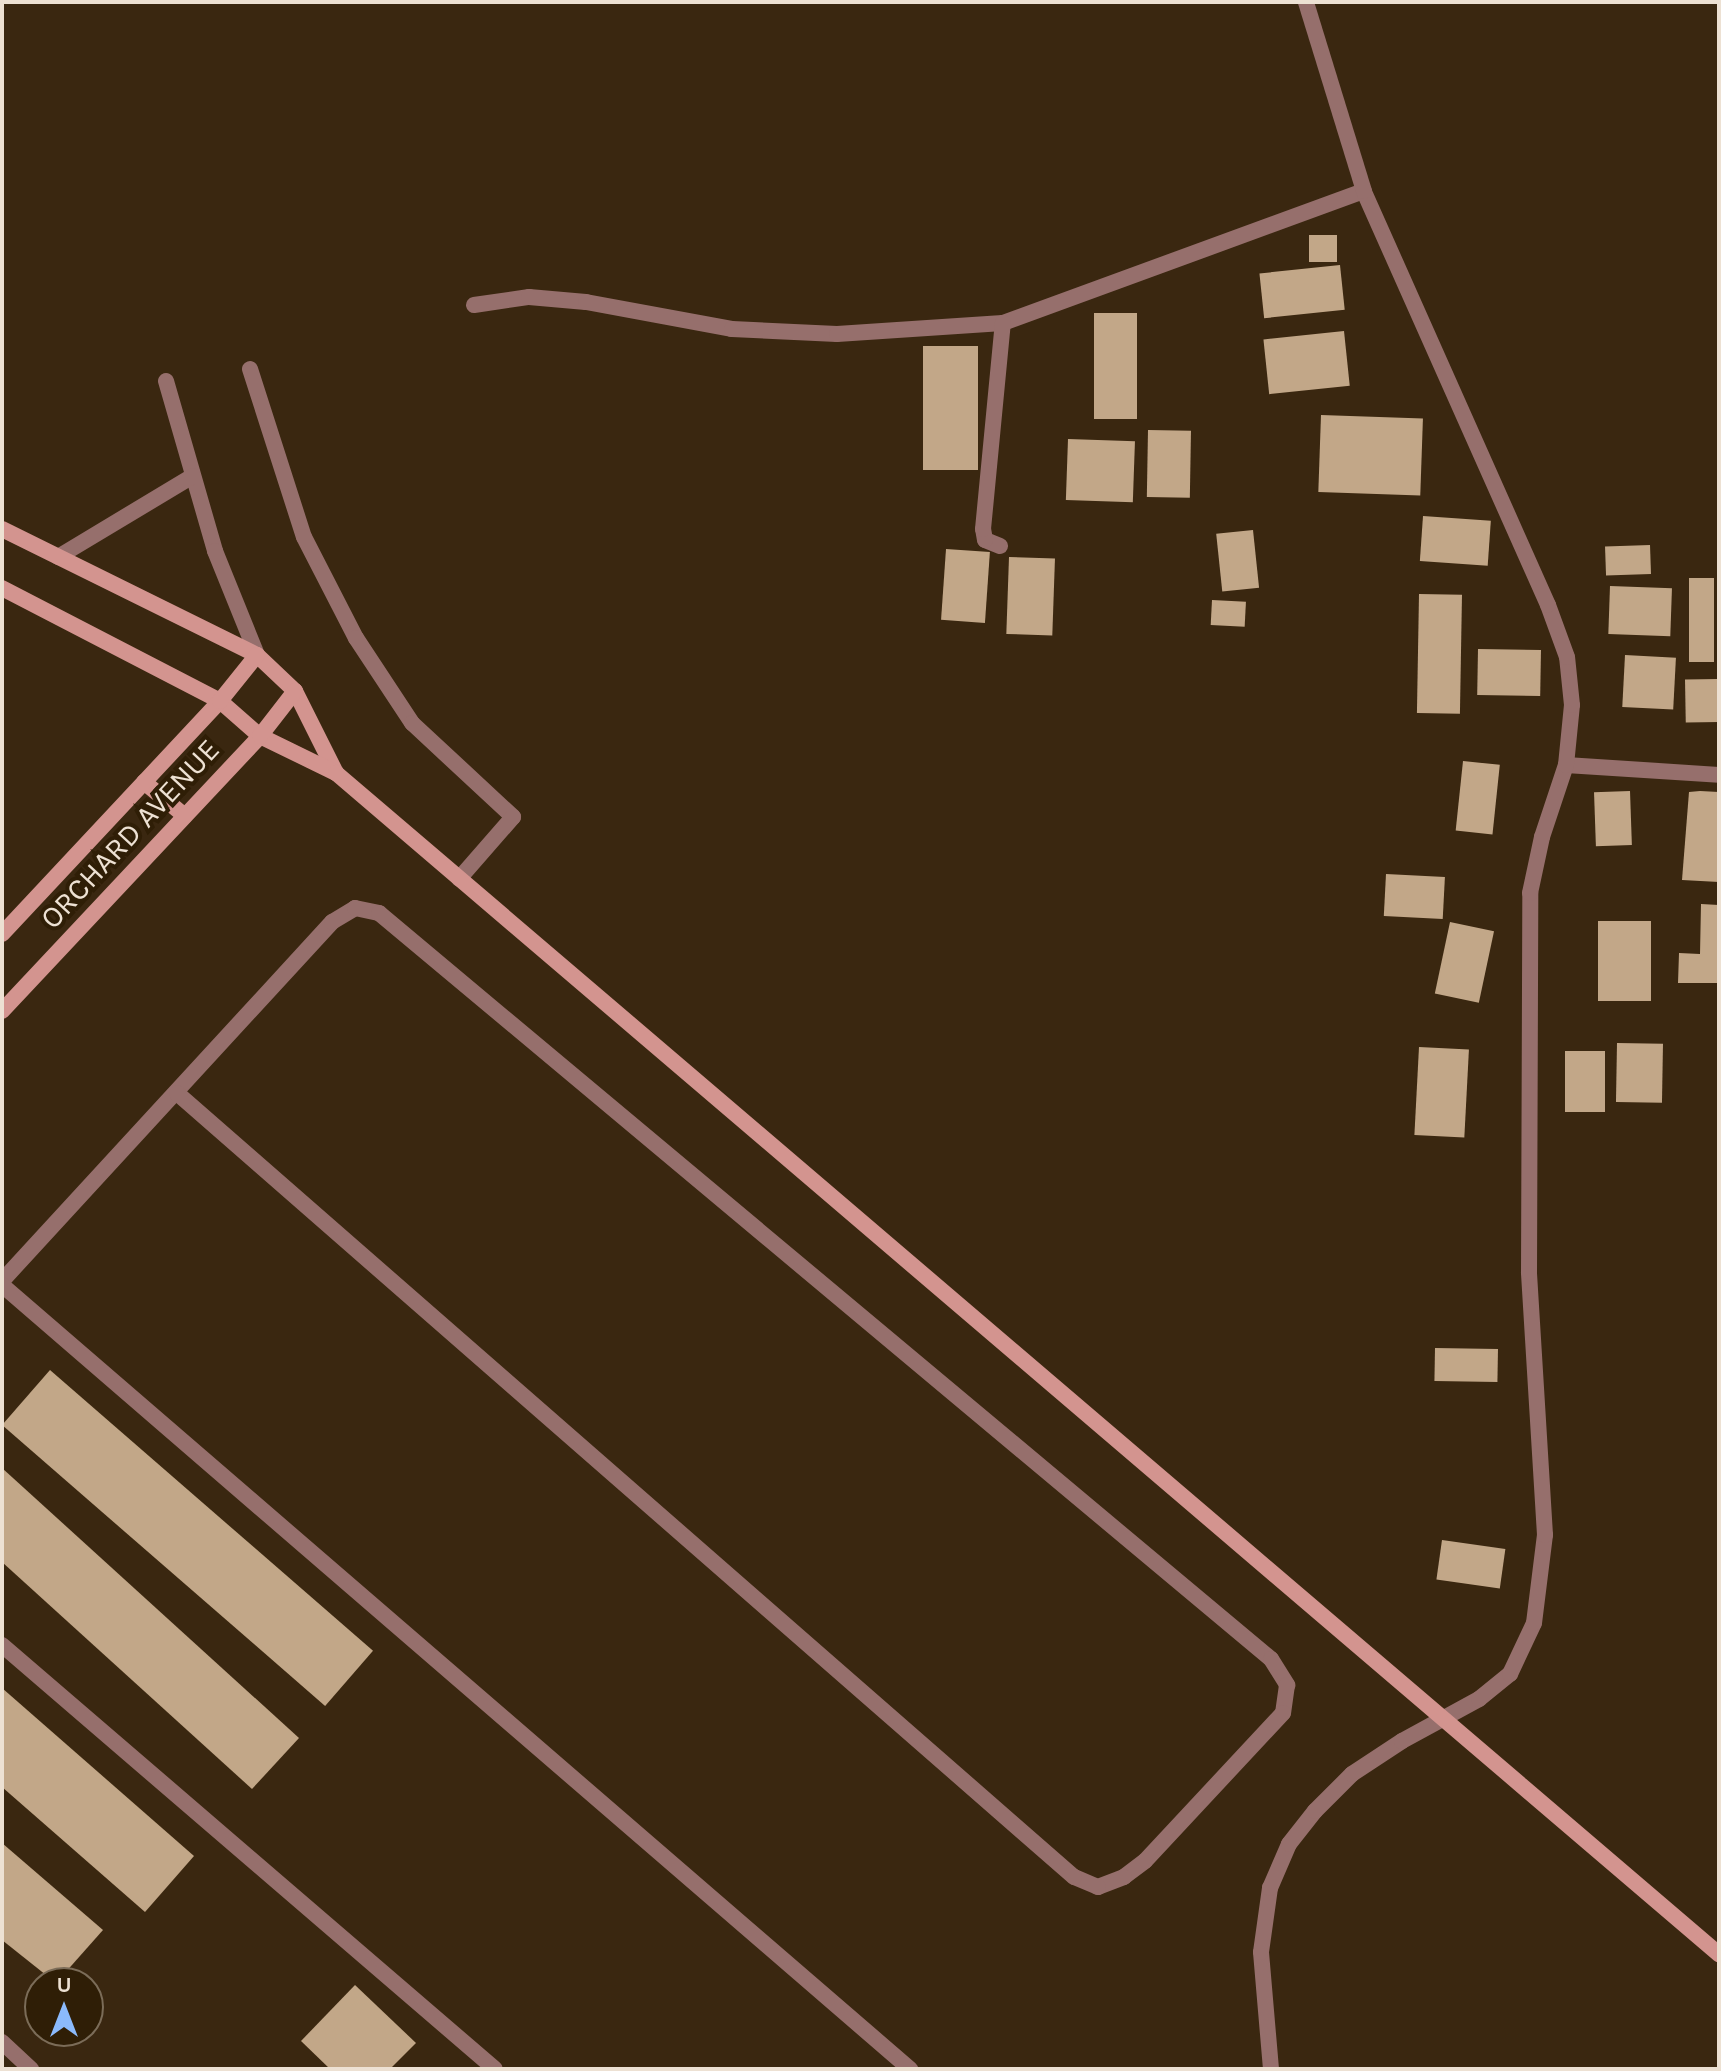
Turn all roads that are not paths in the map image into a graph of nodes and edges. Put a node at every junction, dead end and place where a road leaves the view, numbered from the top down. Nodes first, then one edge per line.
1 (1306, 2) edge
2 (1364, 191) junction
3 (474, 305) dead end
4 (1003, 323) junction
5 (250, 369) dead end
6 (166, 381) dead end
7 (193, 476) junction
8 (2, 529) edge
9 (1000, 546) dead end
10 (58, 557) junction
11 (2, 588) edge
12 (257, 655) junction
13 (295, 691) junction
14 (220, 701) junction
15 (260, 736) junction
16 (1566, 765) junction
17 (336, 773) junction
18 (1719, 775) edge
19 (144, 782) junction
20 (185, 816) junction
21 (459, 879) junction
22 (2, 934) edge
23 (2, 1011) edge
24 (177, 1093) junction
25 (2, 1283) edge
26 (2, 1645) edge
27 (1446, 1719) junction
28 (1719, 1954) edge
29 (2, 2042) edge
30 (31, 2069) edge
31 (495, 2069) edge
32 (910, 2069) edge
33 (1271, 2069) edge

1 - 2 street
2 - 4 street
2 - 16 street
3 - 4 street
4 - 9 street
5 - 21 street
6 - 7 street
7 - 10 street
7 - 12 street
8 - 10 street
10 - 12 street
11 - 14 street
12 - 13 street
12 - 14 street, ORCHARD AVENUE
13 - 15 street, ORCHARD AVENUE
13 - 17 street
14 - 15 street
14 - 19 street, ORCHARD AVENUE
15 - 17 street
15 - 20 street, ORCHARD AVENUE
16 - 18 street
16 - 27 street
17 - 21 street
19 - 20 street
19 - 22 street, ORCHARD AVENUE
20 - 23 street, ORCHARD AVENUE
21 - 27 street
24 - 24 street
24 - 25 street
25 - 32 street
26 - 31 street
27 - 28 street
27 - 33 street
29 - 30 street

